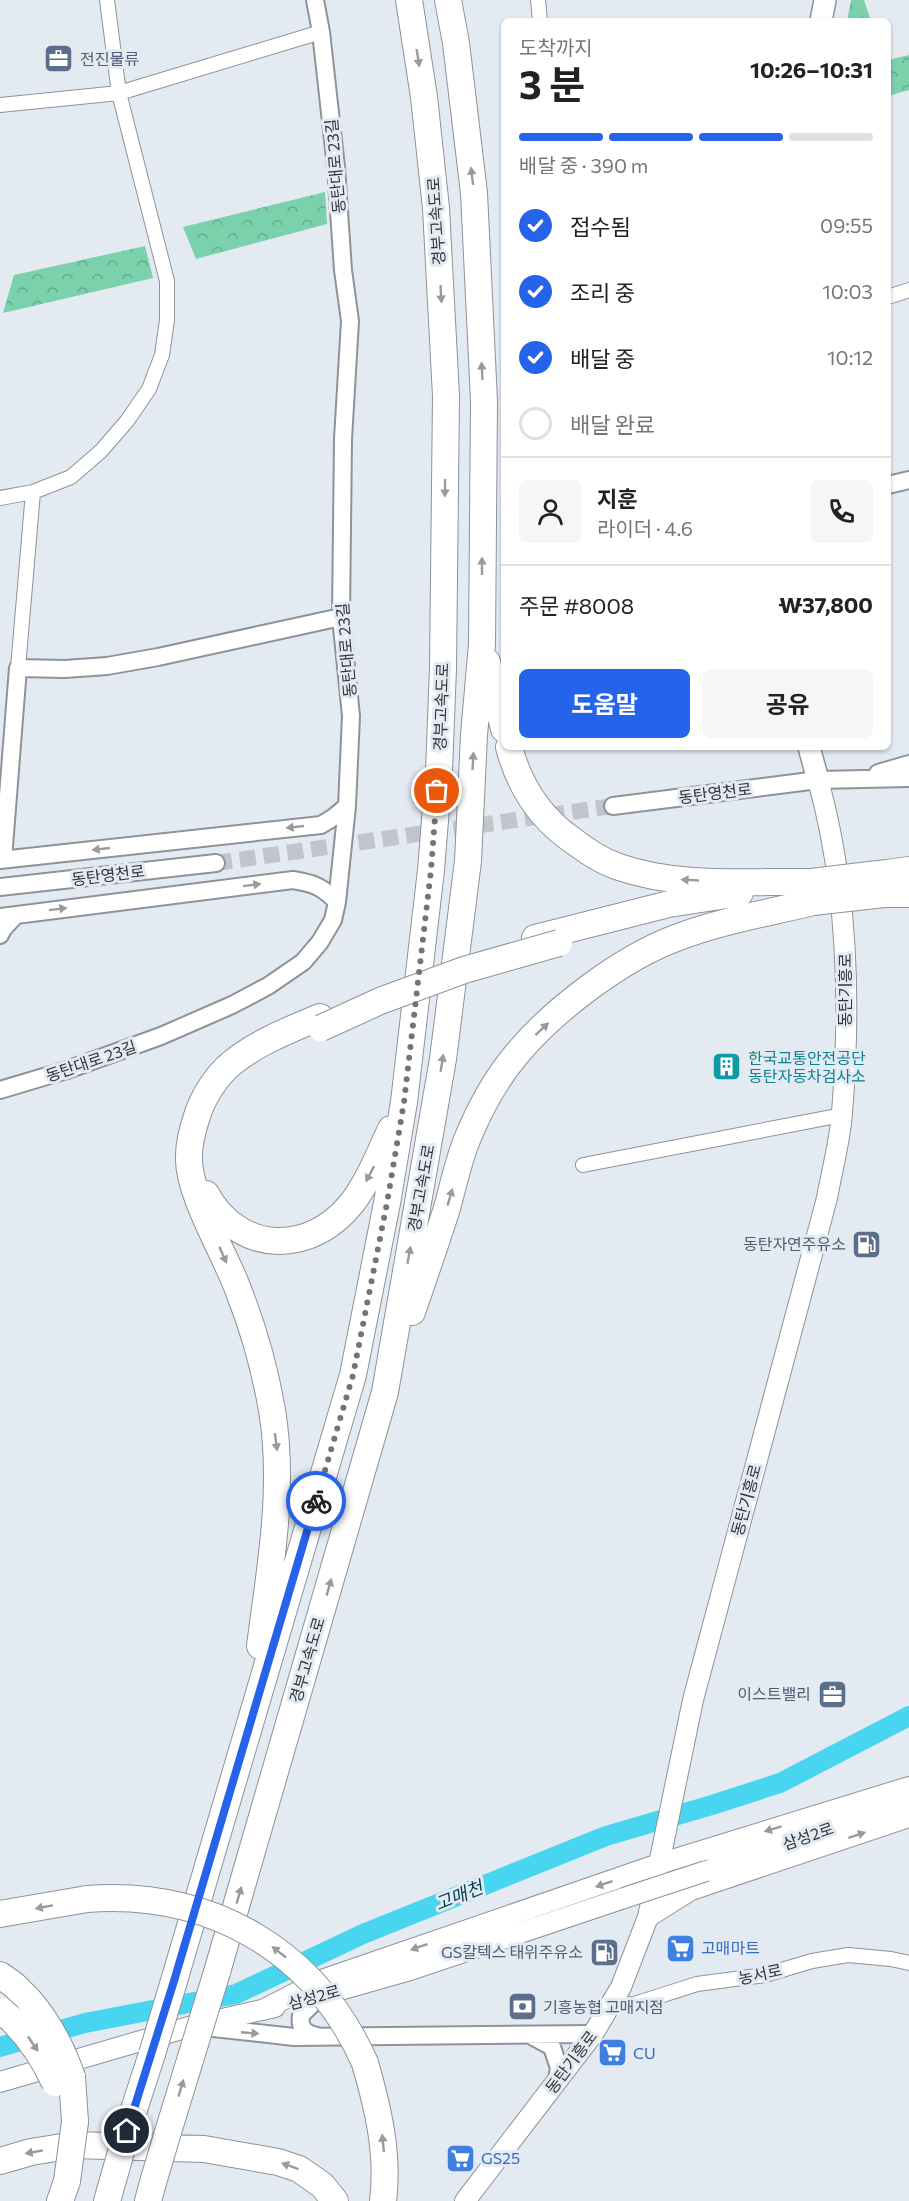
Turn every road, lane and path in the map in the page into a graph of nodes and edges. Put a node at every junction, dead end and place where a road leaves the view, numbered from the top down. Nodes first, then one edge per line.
1 (107, 0) edge
2 (315, 0) edge
3 (409, 0) edge
4 (448, 0) edge
5 (538, 0) edge
6 (825, 0) edge
7 (839, 0) edge
8 (540, 18) edge
9 (822, 18) edge
10 (836, 18) edge
11 (321, 33) junction
12 (119, 93) junction
13 (0, 105) edge
14 (909, 290) edge
15 (891, 296) edge
16 (909, 480) edge
17 (891, 484) edge
18 (33, 492) junction
19 (0, 498) edge
20 (341, 617) junction
21 (482, 644) junction
22 (18, 668) junction
23 (501, 717) edge
24 (510, 750) edge
25 (810, 750) edge
26 (909, 764) edge
27 (909, 778) edge
28 (856, 779) junction
29 (818, 780) junction
30 (347, 806) junction
31 (613, 806) tunnel mouth
32 (1, 860) edge
33 (216, 863) tunnel mouth
34 (897, 883) edge
35 (0, 887) edge
36 (812, 892) junction
37 (337, 902) junction
38 (8, 916) edge
39 (0, 935) edge
40 (321, 1022) junction
41 (0, 1090) edge
42 (404, 1102) junction
43 (842, 1115) junction
44 (583, 1166) dead end
45 (385, 1392) junction
46 (251, 1721) junction
47 (909, 1786) edge
48 (909, 1801) edge
49 (909, 1817) edge
50 (660, 1858) junction
51 (0, 1914) edge
52 (648, 1917) junction
53 (909, 1963) edge
54 (0, 1975) edge
55 (321, 1996) junction
56 (612, 2005) junction
57 (1, 2010) edge
58 (263, 2010) junction
59 (528, 2034) junction
60 (593, 2034) junction
61 (193, 2035) junction
62 (321, 2037) junction
63 (63, 2080) junction
64 (557, 2080) junction
65 (0, 2082) edge
66 (0, 2161) edge
67 (151, 2190) edge
68 (61, 2191) edge
69 (110, 2191) edge
70 (335, 2201) edge
71 (383, 2201) edge
72 (465, 2201) edge

1 - 12 street
2 - 11 street, 동탄대로 23길
3 -> 42 highway, 경부고속도로
21 -> 4 highway, 경부고속도로
5 - 8 street
6 - 9 main road
7 - 10 main road
11 - 12 street
11 - 20 street, 동탄대로 23길
12 - 13 street
12 - 18 street
14 - 15 street
16 - 17 street
18 - 19 street
18 - 22 street
20 - 22 street
20 - 30 street, 동탄대로 23길
21 - 23 highway
45 -> 21 highway, 경부고속도로
22 - 32 street
36 -> 24 highway
25 - 29 main road, 동탄기흥로
26 - 28 street
27 - 28 street
28 - 29 street, 동탄영천로
29 - 31 street, 동탄영천로
29 - 43 main road, 동탄기흥로
30 -> 32 street
30 - 37 street, 동탄대로 23길
33 - 35 street, 동탄영천로
34 - 36 highway, bridge
36 - 40 highway, bridge
36 - 40 highway
45 -> 36 highway
38 -> 37 street
37 - 41 street, 동탄대로 23길
38 - 39 street
42 -> 40 highway
40 -> 46 highway
42 - 46 highway, 경부고속도로
43 - 44 street
43 - 50 main road, 동탄기흥로
61 -> 45 highway, 경부고속도로, bridge
46 - 69 highway, 경부고속도로, bridge
47 -> 50 main road
48 - 55 main road, 삼성2로, bridge
52 -> 49 main road
50 - 52 main road, 동탄기흥로
50 -> 58 main road
71 -> 51 highway, bridge
52 - 56 main road, 동탄기흥로
53 - 56 street, 농서로
54 - 63 highway, bridge
55 - 58 main road, 삼성2로
55 - 62 street
56 - 60 main road, 동탄기흥로
57 -> 63 highway, bridge
58 - 61 main road, 삼성2로
59 - 60 street
59 - 62 street
59 - 64 street
60 - 64 main road, 동탄기흥로
61 -> 62 street
61 - 65 main road, 삼성2로
67 -> 61 highway, 경부고속도로, bridge
63 - 68 highway, bridge
64 - 72 main road, 동탄기흥로
70 -> 66 highway

